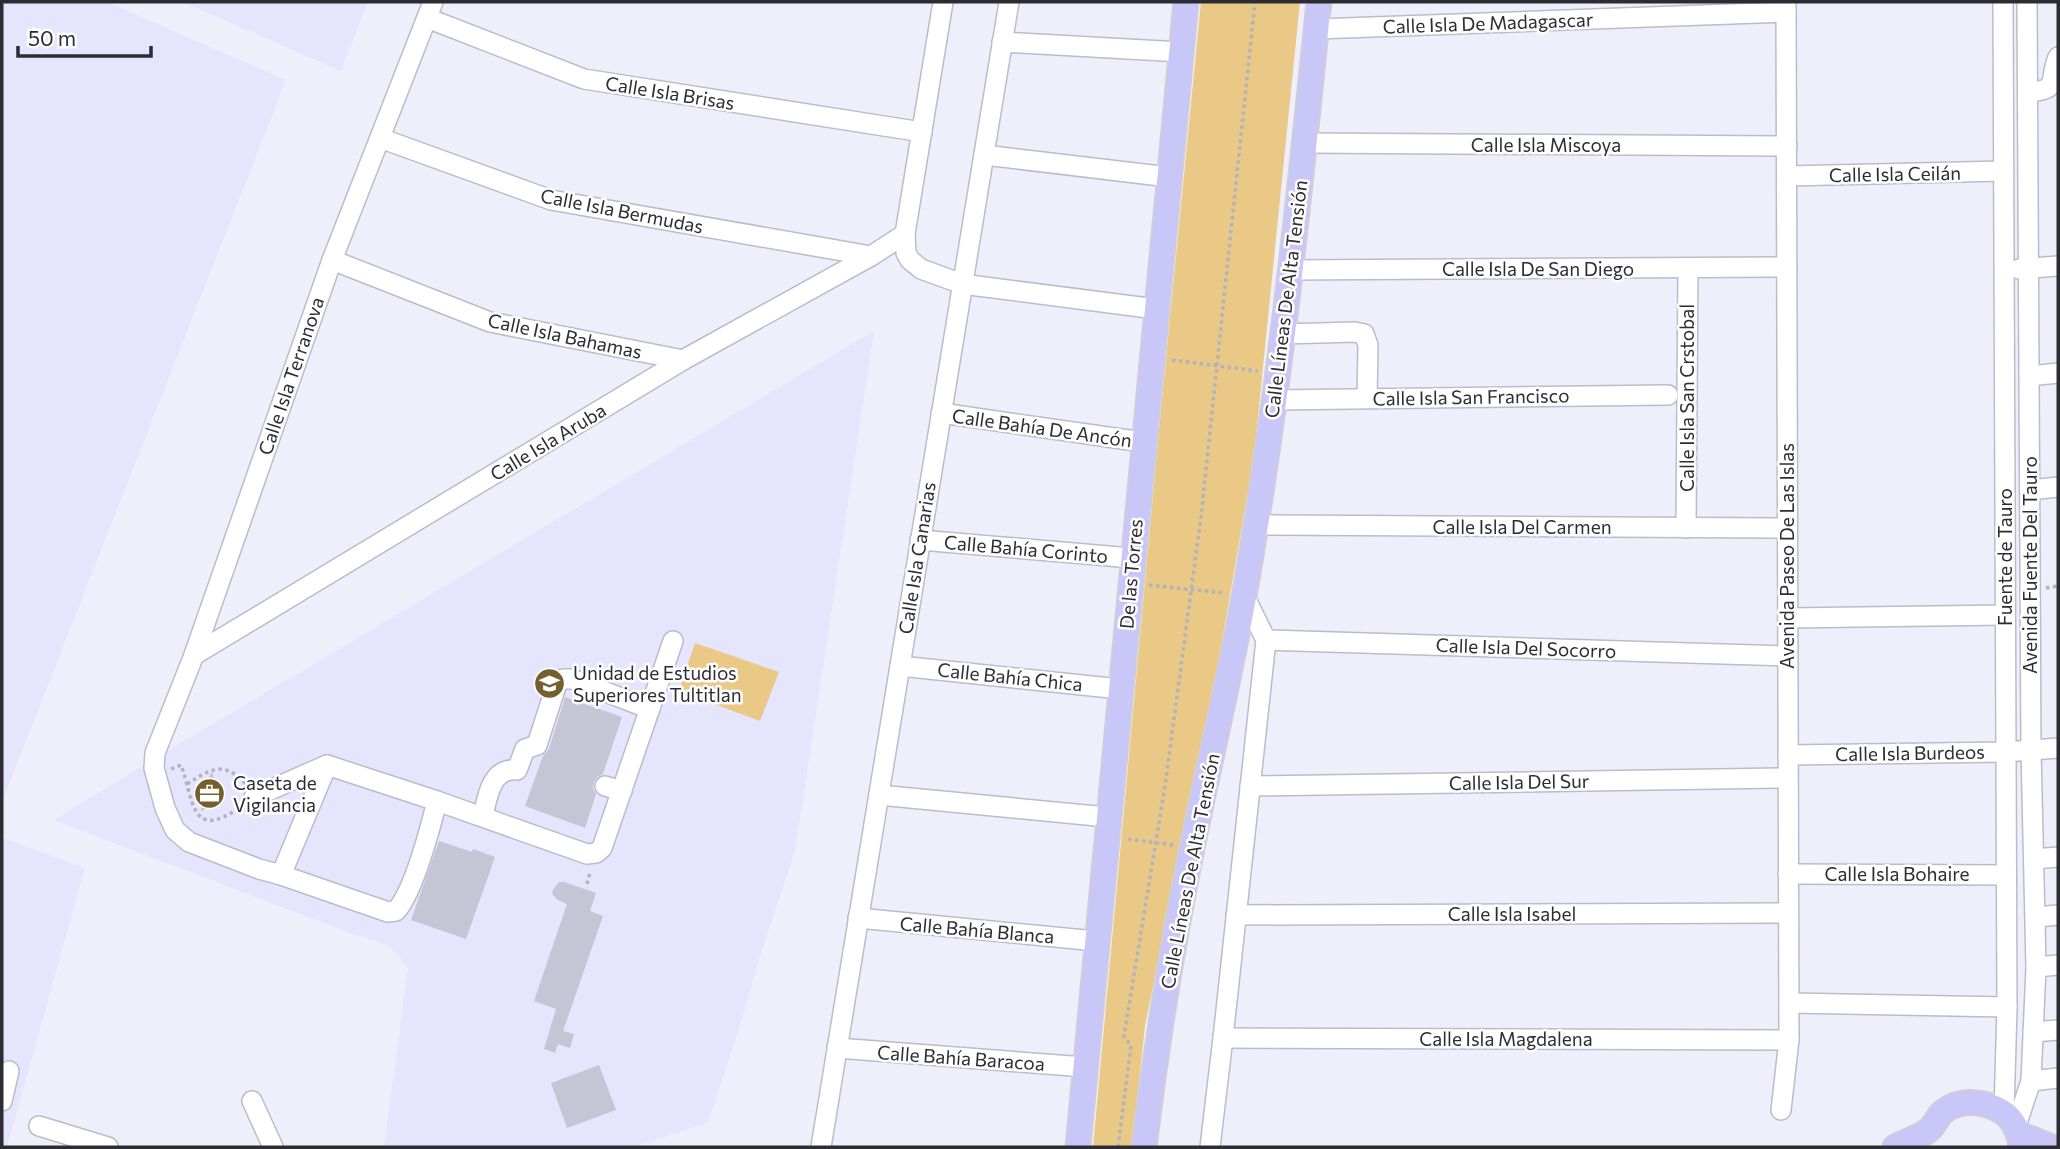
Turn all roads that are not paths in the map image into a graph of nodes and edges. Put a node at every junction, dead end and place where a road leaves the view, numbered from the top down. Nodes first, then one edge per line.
1 (943, 2) edge
2 (1009, 2) edge
3 (1186, 2) edge
4 (1319, 2) edge
5 (2003, 2) edge
6 (2027, 2) edge
7 (1786, 7) edge
8 (430, 10) edge
9 (1316, 29) junction
10 (1002, 42) junction
11 (1181, 52) junction
12 (2058, 57) edge
13 (2028, 92) junction
14 (922, 132) junction
15 (380, 138) junction
16 (1305, 143) junction
17 (1787, 146) junction
18 (984, 155) junction
19 (2003, 171) junction
20 (1787, 176) junction
21 (1169, 177) junction
22 (905, 234) junction
23 (871, 256) junction
24 (331, 260) junction
25 (2058, 266) edge
26 (1787, 267) junction
27 (1688, 268) junction
28 (2004, 269) junction
29 (2029, 269) junction
30 (1290, 271) junction
31 (962, 284) junction
32 (1156, 309) junction
33 (1283, 334) junction
34 (683, 360) junction
35 (2058, 373) edge
36 (2029, 376) junction
37 (1668, 395) dead end
38 (1367, 398) junction
39 (1274, 400) junction
40 (941, 414) junction
41 (1143, 442) junction
42 (2058, 487) edge
43 (2030, 490) junction
44 (1256, 525) junction
45 (1686, 528) junction
46 (1787, 528) junction
47 (920, 540) junction
48 (1132, 558) junction
49 (1244, 596) junction
50 (2005, 615) junction
51 (1788, 618) junction
52 (1266, 640) junction
53 (673, 641) dead end
54 (194, 655) junction
55 (1787, 656) junction
56 (900, 666) junction
57 (1120, 689) junction
58 (650, 709) junction
59 (2058, 748) edge
60 (2031, 750) junction
61 (2006, 752) junction
62 (1788, 755) junction
63 (327, 765) junction
64 (1787, 778) junction
65 (1250, 786) junction
66 (879, 795) junction
67 (254, 797) road end
68 (437, 801) junction
69 (483, 816) junction
70 (1107, 826) junction
71 (2058, 857) edge
72 (2035, 859) junction
73 (1788, 874) junction
74 (2006, 874) junction
75 (281, 875) junction
76 (1788, 913) junction
77 (1236, 915) junction
78 (2058, 915) edge
79 (2036, 917) junction
80 (858, 918) junction
81 (1096, 941) junction
82 (2058, 965) edge
83 (2036, 967) junction
84 (1789, 1003) junction
85 (2007, 1007) junction
86 (2058, 1030) edge
87 (2033, 1031) junction
88 (1223, 1038) junction
89 (1789, 1040) junction
90 (837, 1048) junction
91 (1085, 1067) junction
92 (9, 1071) dead end
93 (2058, 1078) edge
94 (2031, 1081) junction
95 (2, 1101) edge
96 (252, 1101) dead end
97 (1781, 1110) dead end
98 (39, 1126) dead end
99 (2015, 1130) edge
100 (1927, 1139) edge
101 (67, 1141) edge
102 (108, 1147) edge
103 (273, 1147) edge
104 (821, 1147) edge
105 (1078, 1147) edge
106 (1144, 1147) edge
107 (1210, 1147) edge
108 (1895, 1147) edge
109 (2052, 1147) edge

1 - 14 street
2 - 10 street, Calle Isla Canarias
3 - 11 main road, De las Torres
4 - 9 main road, Calle Líneas De Alta Tensión
5 - 19 street, Fuente de Tauro
6 - 13 street, Avenida Fuente Del Tauro
7 - 9 street, Calle Isla De Madagascar
7 - 17 street, Avenida Paseo De Las Islas
8 - 14 street, Calle Isla Brisas
8 - 15 street, Calle Isla Terranova
9 - 16 main road, Calle Líneas De Alta Tensión
10 - 11 street
10 - 18 street, Calle Isla Canarias
11 - 21 main road, De las Torres
12 - 13 street
13 - 29 street, Avenida Fuente Del Tauro
14 - 22 street
15 - 23 street, Calle Isla Bermudas
15 - 24 street, Calle Isla Terranova
16 - 17 street, Calle Isla Miscoya
16 - 30 main road, Calle Líneas De Alta Tensión
17 - 20 street, Avenida Paseo De Las Islas
18 - 21 street
18 - 31 street, Calle Isla Canarias
19 - 20 street, Calle Isla Ceilán
19 - 28 street, Fuente de Tauro
20 - 26 street, Avenida Paseo De Las Islas
21 - 32 main road, De las Torres
22 - 23 street, Calle Isla Aruba
22 - 31 street
23 - 34 street, Calle Isla Aruba
24 - 34 street, Calle Isla Bahamas
24 - 54 street, Calle Isla Terranova
25 - 29 street
26 - 27 street, Calle Isla De San Diego
26 - 46 street, Avenida Paseo De Las Islas
27 - 30 street, Calle Isla De San Diego
27 - 45 street, Calle Isla San Crstobal
28 - 29 street
28 - 50 street, Fuente de Tauro
29 - 36 street, Avenida Fuente Del Tauro
30 - 33 main road, Calle Líneas De Alta Tensión
31 - 32 street
31 - 40 street, Calle Isla Canarias
32 - 41 main road, De las Torres
33 - 38 street
33 - 39 main road, Calle Líneas De Alta Tensión
34 - 54 street, Calle Isla Aruba
35 - 36 street
36 - 43 street, Avenida Fuente Del Tauro
37 - 38 street, Calle Isla San Francisco
38 - 39 street, Calle Isla San Francisco
39 - 44 main road, Calle Líneas De Alta Tensión
40 - 41 street, Calle Bahía De Ancón
40 - 47 street, Calle Isla Canarias
41 - 48 main road, De las Torres
42 - 43 street
43 - 60 street, Avenida Fuente Del Tauro
44 - 45 street, Calle Isla Del Carmen
44 - 49 main road, Calle Líneas De Alta Tensión
45 - 46 street, Calle Isla Del Carmen
46 - 51 street, Avenida Paseo De Las Islas
47 - 48 street, Calle Bahía Corinto
47 - 56 street, Calle Isla Canarias
48 - 57 main road, De las Torres
49 - 52 street
49 - 106 main road, Calle Líneas De Alta Tensión
50 - 51 street
50 - 61 street, Fuente de Tauro
51 - 55 street, Avenida Paseo De Las Islas
52 - 55 street, Calle Isla Del Socorro
52 - 65 street
53 - 58 street
54 - 75 street, Calle Isla Terranova
55 - 62 street, Avenida Paseo De Las Islas
56 - 57 street, Calle Bahía Chica
56 - 66 street, Calle Isla Canarias
57 - 70 main road, De las Torres
58 - 69 street
58 - 69 street
59 - 60 street, Calle Isla Burdeos
60 - 61 street, Calle Isla Burdeos
60 - 72 street, Avenida Fuente Del Tauro
61 - 62 street, Calle Isla Burdeos
61 - 74 street, Fuente de Tauro
62 - 64 street, Avenida Paseo De Las Islas
63 - 67 street
63 - 68 street
63 - 75 street
64 - 65 street, Calle Isla Del Sur
64 - 73 street, Avenida Paseo De Las Islas
65 - 77 street
66 - 70 street
66 - 80 street, Calle Isla Canarias
68 - 69 street
68 - 75 street
70 - 81 main road, De las Torres
71 - 72 street
72 - 79 street, Avenida Fuente Del Tauro
73 - 74 street, Calle Isla Bohaire
73 - 76 street, Avenida Paseo De Las Islas
74 - 85 street, Fuente de Tauro
76 - 77 street, Calle Isla Isabel
76 - 84 street, Avenida Paseo De Las Islas
77 - 88 street
78 - 79 street
79 - 83 street, Avenida Fuente Del Tauro
80 - 81 street, Calle Bahía Blanca
80 - 90 street, Calle Isla Canarias
81 - 91 main road, De las Torres
82 - 83 street
83 - 87 street, Avenida Fuente Del Tauro
84 - 85 street
84 - 89 street, Avenida Paseo De Las Islas
85 - 99 street, Fuente de Tauro
86 - 87 street
87 - 94 street, Avenida Fuente Del Tauro
88 - 89 street, Calle Isla Magdalena
88 - 107 street
89 - 97 street, Avenida Paseo De Las Islas
90 - 91 street, Calle Bahía Baracoa
90 - 104 street, Calle Isla Canarias
91 - 105 main road, De las Torres
92 - 95 street
93 - 94 street
94 - 99 street, Avenida Fuente Del Tauro
96 - 103 street
98 - 101 street
99 - 100 main road
99 - 109 main road
100 - 108 main road
101 - 102 street

